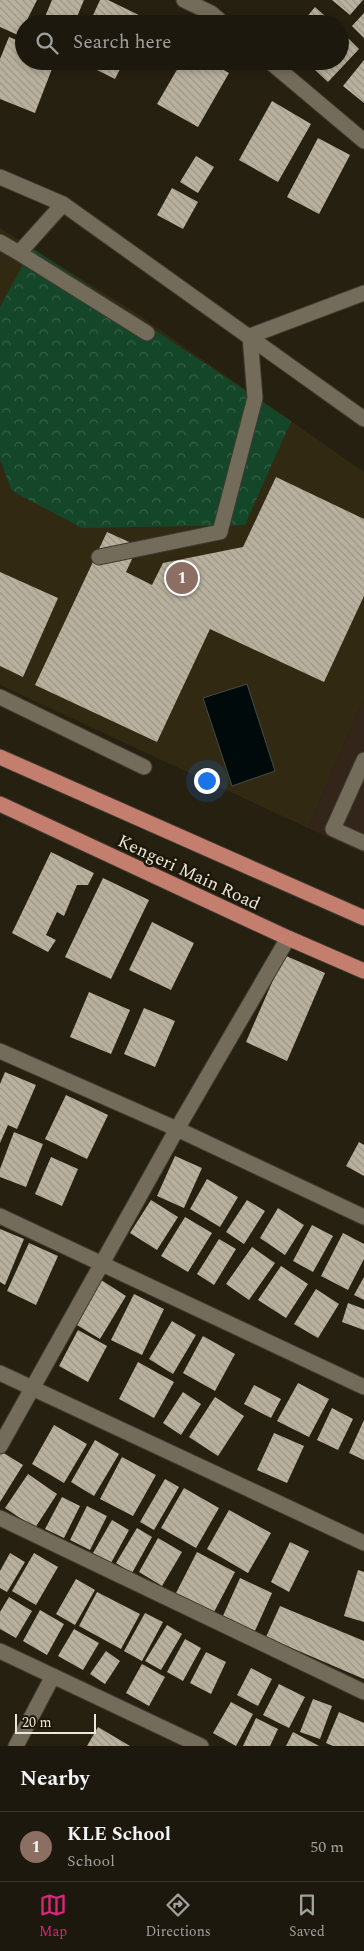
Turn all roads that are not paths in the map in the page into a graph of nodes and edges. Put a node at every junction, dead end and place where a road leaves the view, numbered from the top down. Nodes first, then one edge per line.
1 (184, 0) edge
2 (213, 15) edge
3 (280, 70) edge
4 (364, 141) edge
5 (0, 177) edge
6 (63, 204) junction
7 (0, 242) edge
8 (19, 253) junction
9 (364, 293) edge
10 (147, 334) dead end
11 (250, 336) junction
12 (364, 419) edge
13 (99, 557) dead end
14 (0, 697) edge
15 (0, 757) edge
16 (364, 760) edge
17 (144, 767) dead end
18 (0, 804) edge
19 (364, 843) edge
20 (364, 918) edge
21 (288, 938) junction
22 (364, 971) edge
23 (0, 1051) edge
24 (178, 1129) junction
25 (0, 1216) edge
26 (364, 1217) edge
27 (103, 1264) junction
28 (0, 1373) edge
29 (364, 1387) edge
30 (33, 1388) junction
31 (0, 1446) edge
32 (0, 1518) edge
33 (364, 1543) edge
34 (0, 1652) edge
35 (52, 1676) junction
36 (364, 1692) edge
37 (169, 1739) edge
38 (16, 1746) edge
39 (201, 1746) edge

1 - 2 street
3 - 4 street
5 - 6 street
6 - 8 street
6 - 11 street
7 - 8 street
8 - 10 street
9 - 11 street
11 - 12 street
11 - 13 street
14 - 17 street
15 - 20 main road, Kengeri Main Road
16 - 19 street
18 - 21 main road, Kengeri Main Road
21 - 22 main road, Kengeri Main Road
21 - 24 street
23 - 24 street
24 - 26 street
24 - 27 street
25 - 27 street
27 - 29 street
27 - 30 street
28 - 30 street
30 - 31 street
30 - 33 street
32 - 36 street
34 - 35 street
35 - 37 street
35 - 38 street
37 - 39 street

